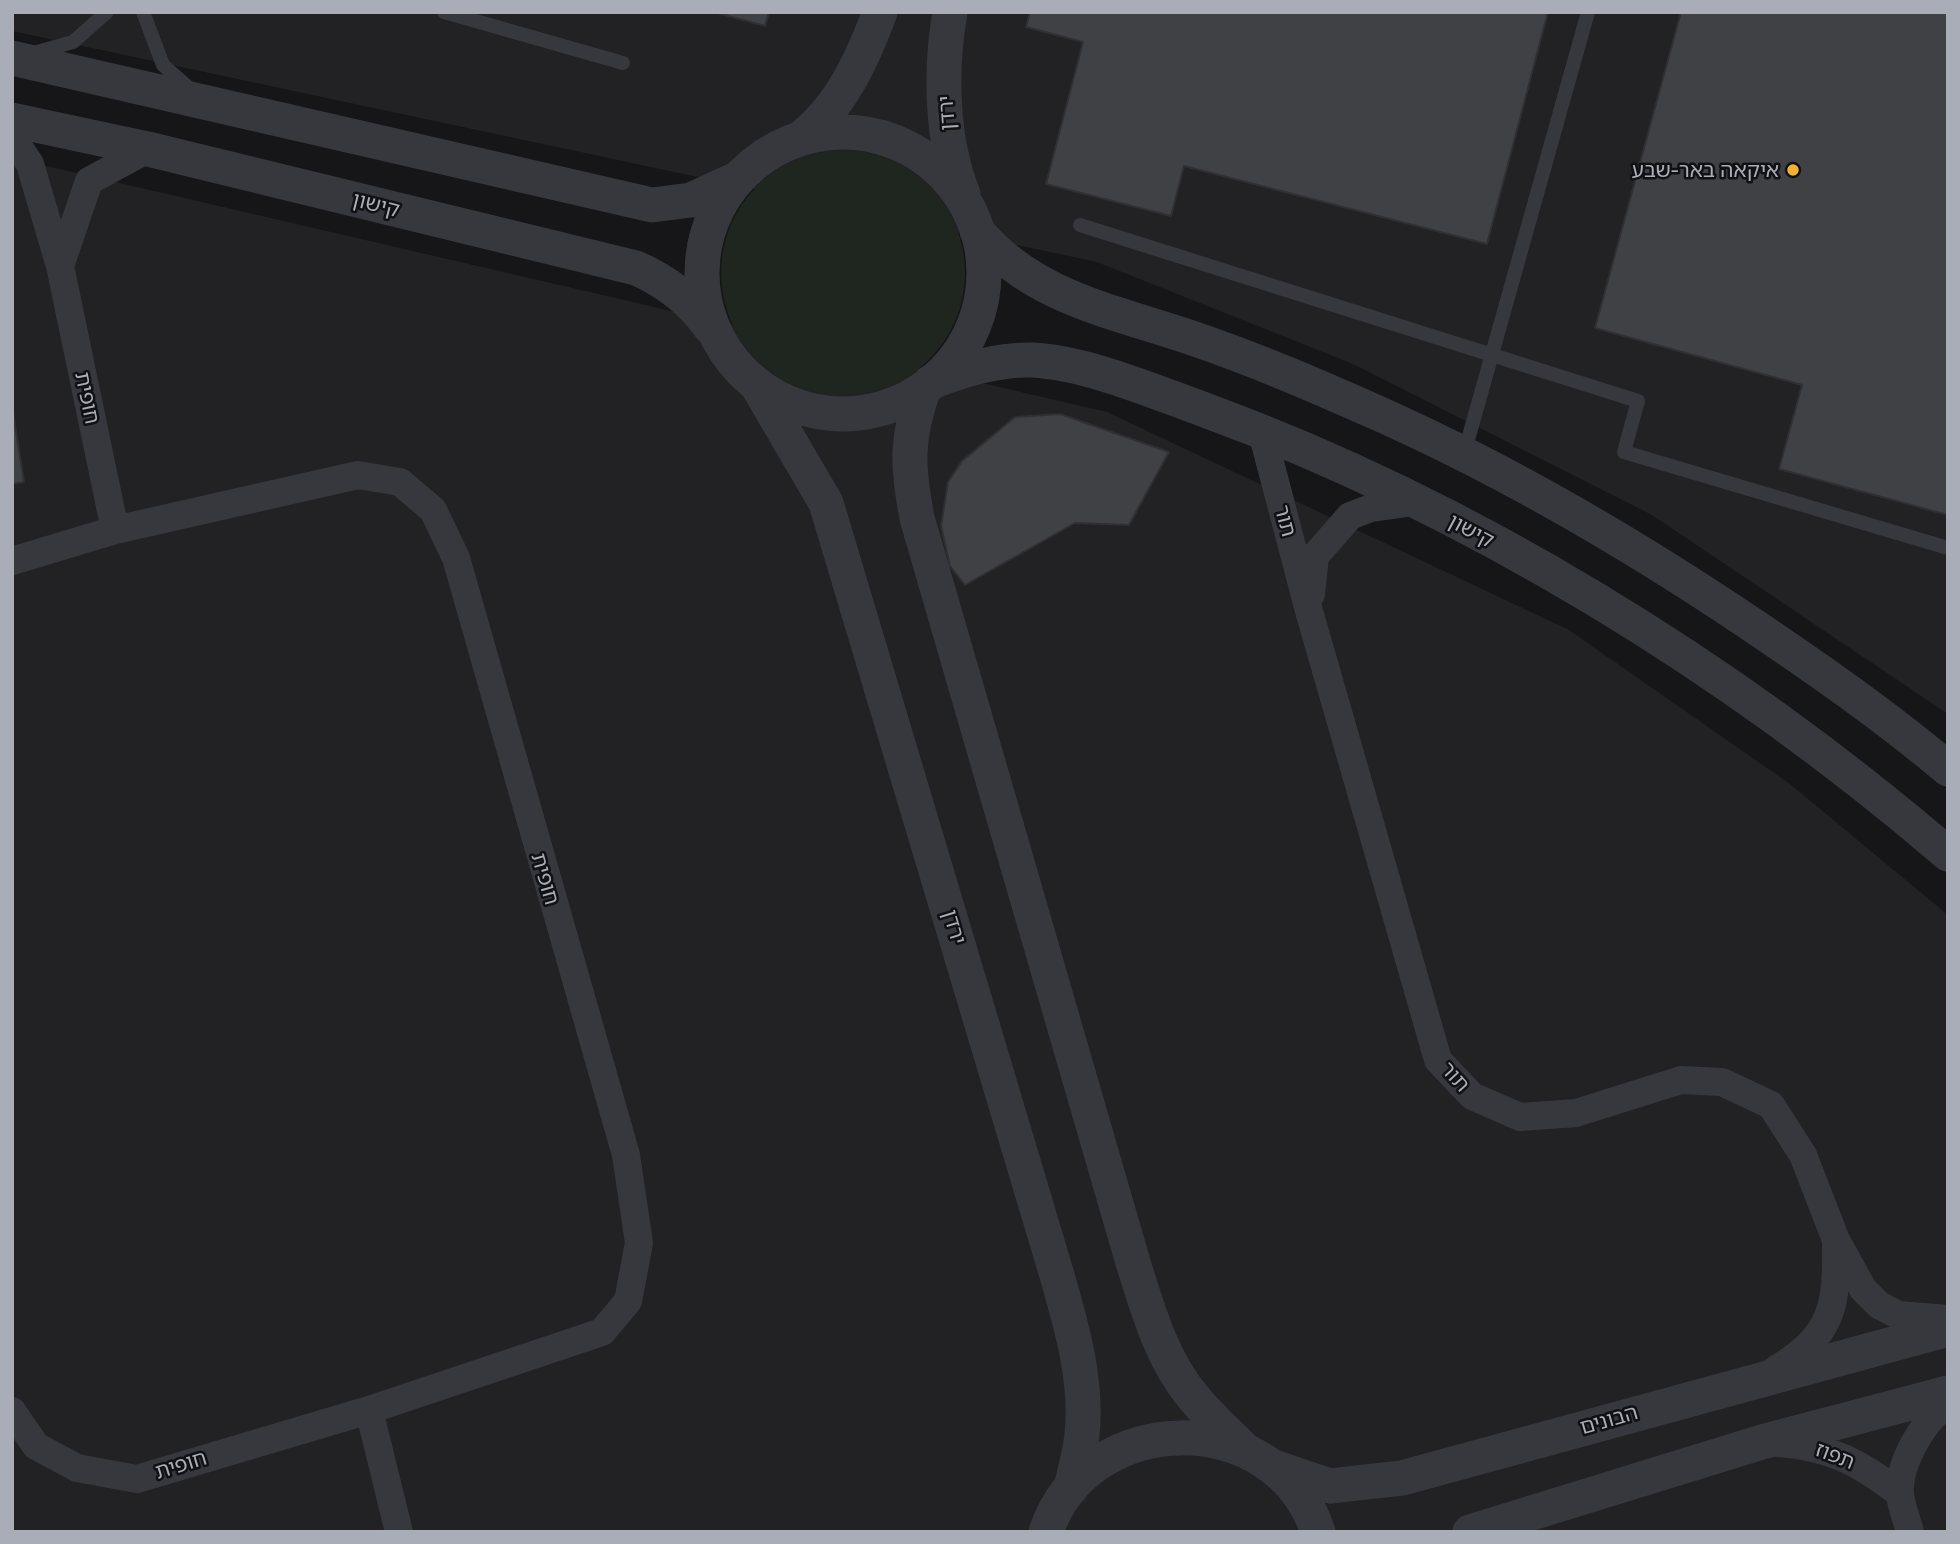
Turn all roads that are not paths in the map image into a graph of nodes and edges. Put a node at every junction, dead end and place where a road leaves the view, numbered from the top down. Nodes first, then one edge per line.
1 (107, 12) edge
2 (143, 12) edge
3 (444, 12) edge
4 (880, 12) edge
5 (950, 12) edge
6 (1588, 12) edge
7 (13, 59) edge
8 (623, 64) dead end
9 (204, 101) junction
10 (12, 120) edge
11 (12, 136) edge
12 (800, 139) junction
13 (148, 149) junction
14 (737, 179) junction
15 (973, 221) junction
16 (1080, 225) dead end
17 (60, 266) junction
18 (716, 335) junction
19 (1492, 357) junction
20 (757, 385) junction
21 (927, 385) junction
22 (1262, 432) junction
23 (1463, 455) junction
24 (1415, 502) junction
25 (115, 530) junction
26 (1948, 548) edge
27 (12, 561) edge
28 (1309, 611) junction
29 (1948, 769) edge
30 (1948, 854) edge
31 (1836, 1240) junction
32 (1948, 1319) edge
33 (1948, 1329) edge
34 (1761, 1378) junction
35 (1948, 1393) edge
36 (1948, 1404) edge
37 (369, 1410) junction
38 (12, 1411) edge
39 (1762, 1442) junction
40 (1257, 1458) junction
41 (1899, 1493) junction
42 (1066, 1495) junction
43 (399, 1532) edge
44 (1029, 1532) edge
45 (1046, 1532) edge
46 (1318, 1532) edge
47 (1470, 1532) edge
48 (1910, 1532) edge

1 - 7 lane
2 - 9 lane
3 - 8 lane
4 - 12 street
5 - 15 street, ירדן
6 - 19 lane
7 - 9 street
9 - 14 street
10 - 13 street, קישון
11 - 17 street, חופית
12 - 14 street
12 - 15 street
13 - 17 street
13 - 18 street, קישון
14 - 18 street
15 - 21 street
15 - 23 street
16 - 19 lane
17 - 25 street, חופית
18 - 20 street
19 - 23 lane
19 - 26 lane
20 - 21 street
20 - 42 street, ירדן
21 - 22 street, קישון
21 - 40 street
22 - 24 street, קישון
22 - 28 street, תור
23 - 29 street
24 - 28 street, תור
24 - 30 street, קישון
25 - 27 street, חופית
25 - 37 street, חופית
28 - 31 street, תור
31 - 32 street, תור
31 - 34 street, תור
33 - 34 street, הבונים
34 - 40 street, הבונים
35 - 39 street
36 - 41 street
37 - 38 street, חופית
37 - 43 street
39 - 41 street, תפוז
39 - 47 street
40 - 42 street, הבונים
40 - 46 street
41 - 48 street
42 - 44 street
42 - 45 street

